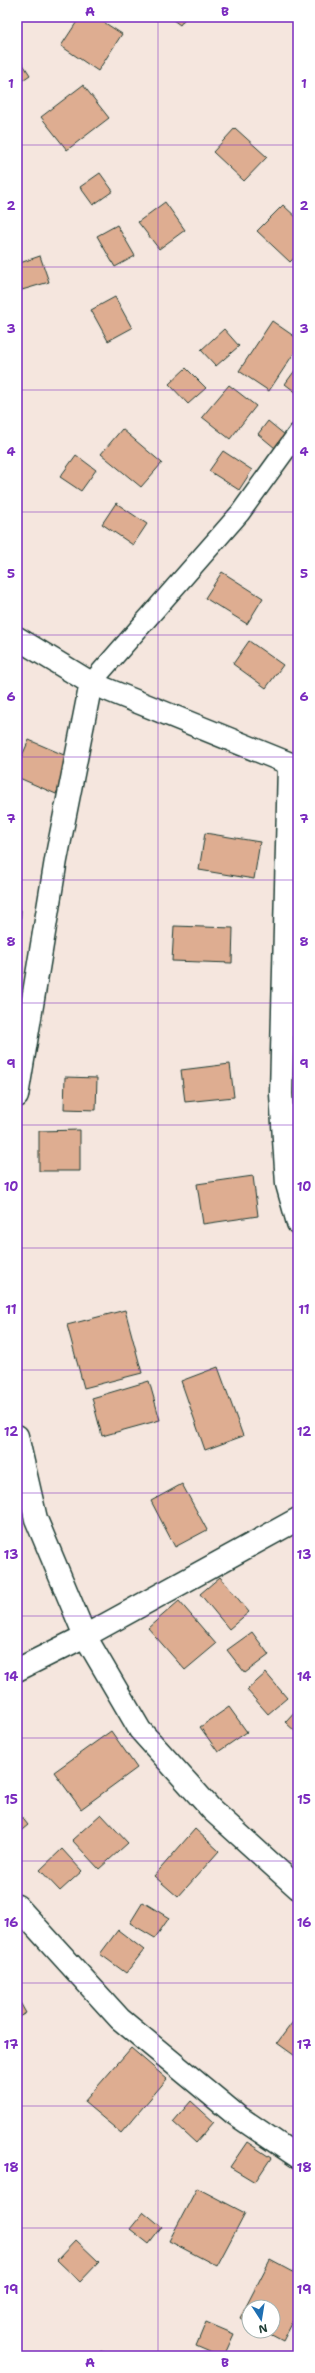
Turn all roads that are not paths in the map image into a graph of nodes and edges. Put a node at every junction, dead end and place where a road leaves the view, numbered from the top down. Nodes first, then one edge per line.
1 (298, 433) edge
2 (17, 638) edge
3 (91, 683) junction
4 (294, 766) edge
5 (17, 1096) edge
6 (298, 1223) edge
7 (17, 1436) edge
8 (298, 1519) edge
9 (86, 1636) junction
10 (17, 1670) edge
11 (298, 1888) edge
12 (17, 1906) edge
13 (298, 2157) edge

1 - 3 lane
2 - 3 street
3 - 4 street
3 - 5 street
4 - 6 street
7 - 9 street
8 - 9 street
9 - 10 street
9 - 11 street
12 - 13 street

